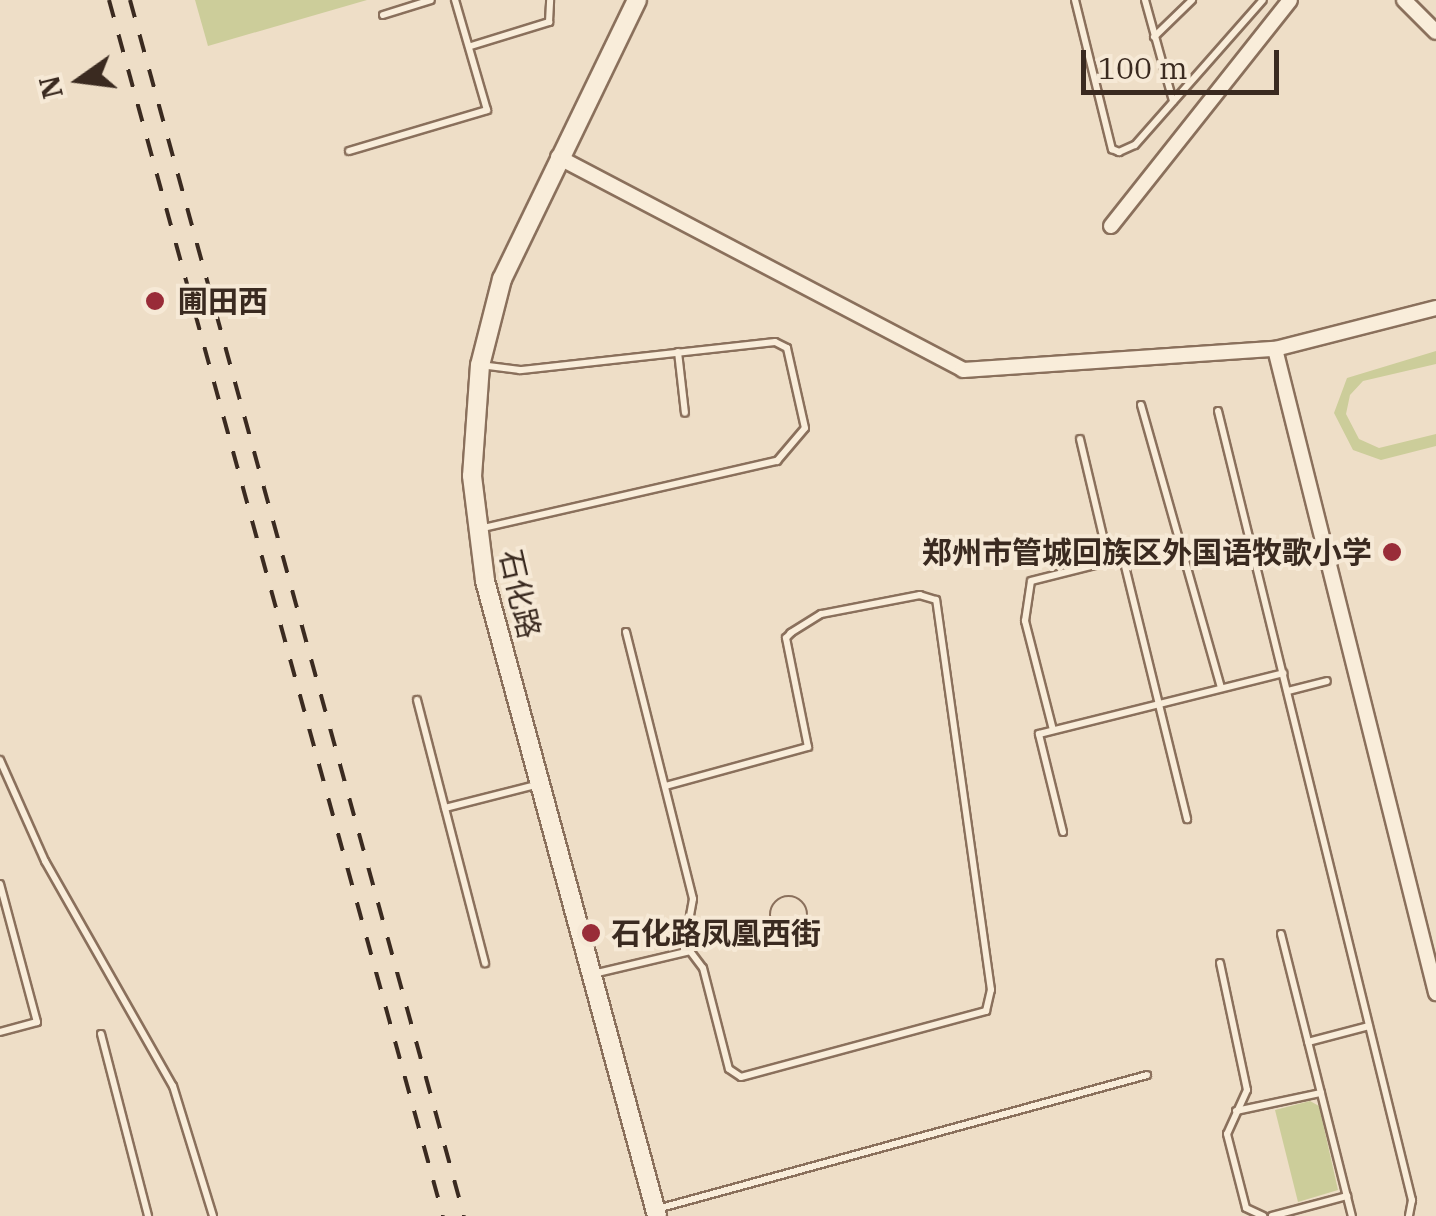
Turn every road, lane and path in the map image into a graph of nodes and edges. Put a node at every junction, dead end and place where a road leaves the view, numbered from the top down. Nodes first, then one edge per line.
1 (432, 0) edge
2 (456, 0) edge
3 (550, 0) edge
4 (637, 0) edge
5 (1075, 0) edge
6 (1144, 0) edge
7 (1192, 0) edge
8 (1263, 0) edge
9 (1290, 0) edge
10 (1404, 0) edge
11 (382, 16) dead end
12 (1436, 32) edge
13 (1154, 37) junction
14 (471, 46) junction
15 (1173, 102) junction
16 (349, 152) dead end
17 (558, 157) junction
18 (1111, 226) dead end
19 (1436, 308) edge
20 (1275, 349) junction
21 (678, 352) junction
22 (480, 365) junction
23 (1141, 405) dead end
24 (1218, 410) dead end
25 (685, 413) dead end
26 (1080, 439) dead end
27 (478, 529) junction
28 (1182, 544) junction
29 (1122, 558) junction
30 (1109, 562) junction
31 (626, 632) dead end
32 (1284, 672) junction
33 (1326, 681) dead end
34 (1221, 688) junction
35 (1288, 691) junction
36 (416, 700) dead end
37 (1159, 704) junction
38 (1052, 730) junction
39 (0, 760) edge
40 (540, 783) junction
41 (666, 786) junction
42 (444, 808) junction
43 (1188, 818) dead end
44 (1064, 832) dead end
45 (0, 884) edge
46 (770, 920) junction
47 (1281, 934) dead end
48 (685, 944) junction
49 (485, 963) dead end
50 (1220, 964) dead end
51 (593, 974) junction
52 (1436, 993) edge
53 (1369, 1026) junction
54 (0, 1032) edge
55 (101, 1034) dead end
56 (1308, 1042) junction
57 (1146, 1074) dead end
58 (1321, 1094) junction
59 (1236, 1111) junction
60 (1347, 1196) junction
61 (656, 1212) edge
62 (148, 1216) edge
63 (213, 1216) edge
64 (1262, 1216) edge
65 (1273, 1216) edge
66 (1352, 1216) edge
67 (1409, 1216) edge

1 - 11 lane
2 - 14 lane
3 - 14 lane
4 - 17 street, 石化路
5 - 15 lane
6 - 13 lane
7 - 13 lane
8 - 15 lane
9 - 18 street
10 - 12 street
13 - 15 lane
14 - 16 lane
17 - 20 street
17 - 22 street, 石化路
19 - 20 street
20 - 52 street
21 - 22 lane
21 - 25 lane
21 - 27 lane
22 - 27 street, 石化路
23 - 28 lane
24 - 32 lane
26 - 30 lane
27 - 40 street, 石化路
28 - 29 lane
28 - 34 lane
29 - 30 lane
29 - 37 lane
30 - 38 lane
31 - 41 lane
32 - 34 lane
32 - 35 lane
33 - 35 lane
34 - 37 lane
35 - 53 lane
36 - 42 lane
37 - 38 lane
37 - 43 lane
38 - 44 lane
39 - 63 lane
40 - 42 lane
40 - 51 street, 石化路
41 - 48 lane
41 - 48 lane
42 - 49 lane
45 - 54 lane
46 - 46 path
46 - 48 path
47 - 56 lane
48 - 51 lane
50 - 59 lane
51 - 61 street, 石化路
53 - 56 lane
53 - 67 lane
55 - 62 lane
56 - 58 lane
57 - 61 lane
58 - 59 lane
58 - 60 lane
59 - 64 lane
60 - 65 lane
60 - 66 lane

